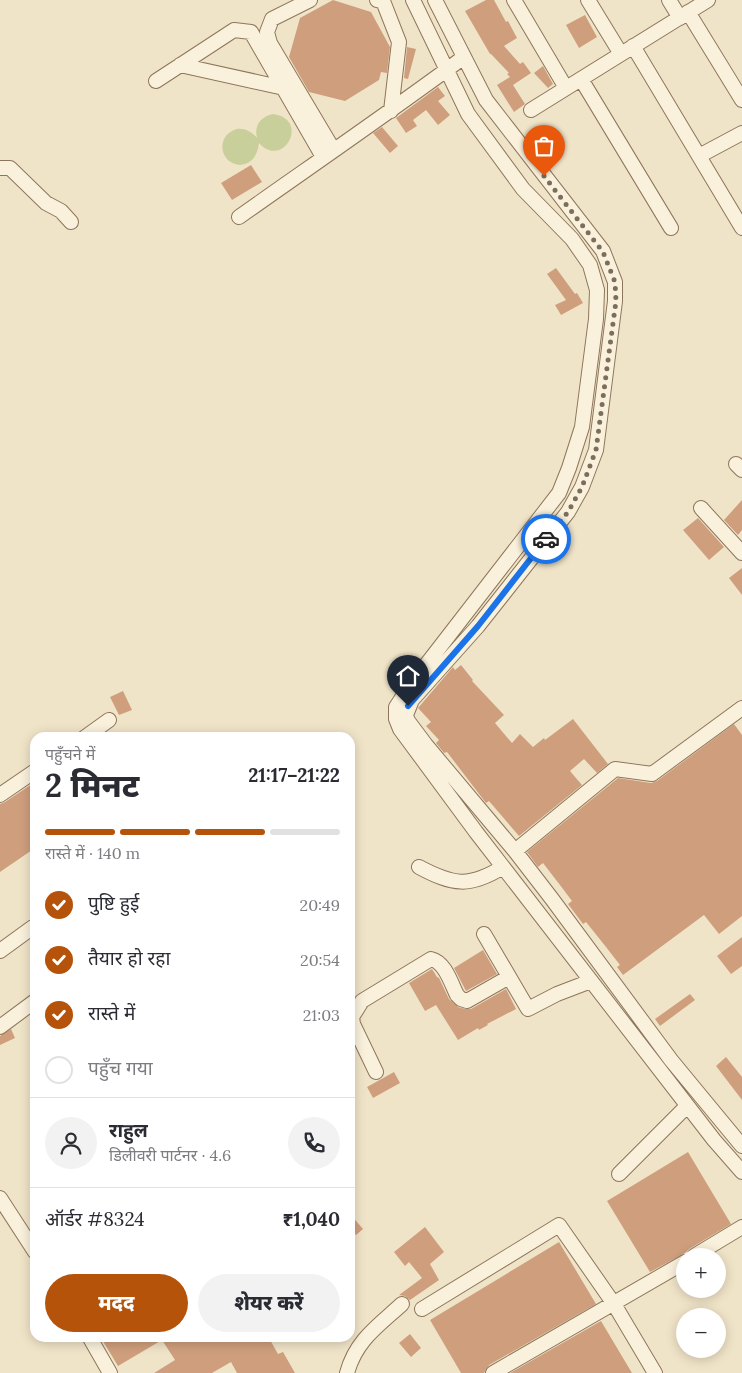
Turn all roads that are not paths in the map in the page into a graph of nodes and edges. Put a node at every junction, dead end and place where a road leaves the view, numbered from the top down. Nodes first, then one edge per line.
1 (310, 0) edge
2 (377, 0) edge
3 (413, 0) edge
4 (435, 0) edge
5 (514, 0) edge
6 (588, 0) edge
7 (668, 0) edge
8 (708, 0) edge
9 (684, 15) junction
10 (633, 46) junction
11 (621, 54) junction
12 (464, 57) junction
13 (180, 65) junction
14 (447, 70) junction
15 (581, 78) junction
16 (156, 81) dead end
17 (284, 88) junction
18 (566, 88) junction
19 (742, 100) edge
20 (531, 110) dead end
21 (391, 111) junction
22 (742, 133) edge
23 (328, 153) junction
24 (699, 156) junction
25 (0, 168) edge
26 (239, 217) dead end
27 (71, 222) dead end
28 (671, 228) dead end
29 (742, 228) edge
30 (701, 508) dead end
31 (742, 553) edge
32 (742, 708) edge
33 (109, 720) dead end
34 (92, 732) edge
35 (30, 774) edge
36 (0, 795) edge
37 (515, 851) junction
38 (503, 867) junction
39 (419, 868) dead end
40 (552, 899) junction
41 (537, 910) junction
42 (30, 929) edge
43 (484, 934) dead end
44 (0, 951) edge
45 (509, 977) junction
46 (591, 981) junction
47 (30, 1005) edge
48 (355, 1012) edge
49 (355, 1026) edge
50 (0, 1027) edge
51 (376, 1072) dead end
52 (687, 1106) junction
53 (742, 1146) edge
54 (742, 1172) edge
55 (619, 1174) dead end
56 (0, 1198) edge
57 (742, 1227) edge
58 (30, 1244) edge
59 (707, 1248) edge
60 (676, 1267) edge
61 (402, 1304) dead end
62 (614, 1304) junction
63 (422, 1309) dead end
64 (92, 1342) edge
65 (110, 1373) edge
66 (347, 1373) edge
67 (493, 1373) edge
68 (655, 1373) edge

1 - 23 street
2 - 21 street
3 - 14 street
4 - 12 street
5 - 18 street
6 - 11 street
7 - 9 street
8 - 9 street
9 - 10 street
9 - 19 street
10 - 11 street
10 - 24 street
11 - 15 street
12 - 14 street
12 - 37 street
13 - 16 street
13 - 17 street
13 - 17 street
14 - 21 street
14 - 38 street
15 - 18 street
15 - 28 street
17 - 23 street
18 - 20 street
21 - 23 street
22 - 24 street
23 - 26 street
24 - 29 street
25 - 27 street
30 - 31 street
32 - 37 street
33 - 34 street
35 - 36 street
37 - 40 street
38 - 39 street
38 - 41 street
40 - 41 street
40 - 53 street
41 - 46 street
42 - 44 street
43 - 45 street
45 - 46 street
45 - 48 street
46 - 52 street
47 - 50 street
49 - 51 street
52 - 54 street
52 - 55 street
56 - 58 street
57 - 59 street
60 - 62 street
61 - 66 street
62 - 63 street
62 - 67 street
62 - 68 street
64 - 65 street

